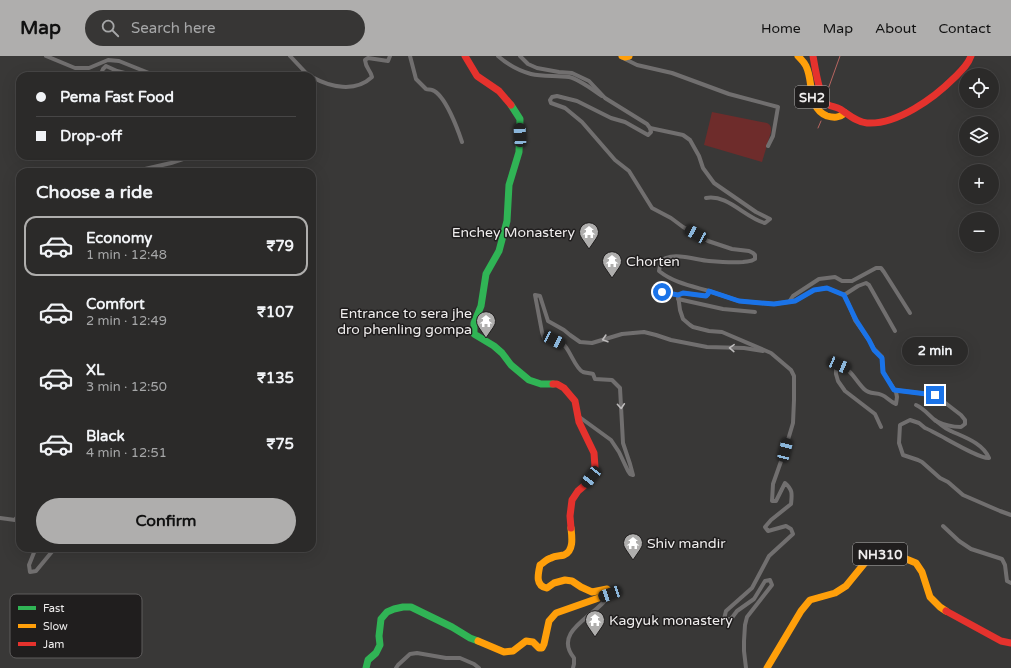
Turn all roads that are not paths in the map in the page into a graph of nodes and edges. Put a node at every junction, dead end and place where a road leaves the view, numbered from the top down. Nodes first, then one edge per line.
1 (46, 56) edge
2 (290, 56) edge
3 (390, 56) edge
4 (410, 56) edge
5 (465, 56) edge
6 (498, 56) edge
7 (520, 56) edge
8 (619, 56) edge
9 (622, 56) edge
10 (629, 56) edge
11 (798, 56) edge
12 (814, 56) edge
13 (971, 56) edge
14 (528, 64) junction
15 (102, 72) edge
16 (121, 72) edge
17 (146, 72) edge
18 (306, 72) edge
19 (532, 74) junction
20 (316, 78) edge
21 (606, 98) junction
22 (845, 113) junction
23 (650, 128) junction
24 (462, 142) dead end
25 (768, 146) dead end
26 (180, 160) edge
27 (149, 168) edge
28 (706, 198) dead end
29 (709, 291) junction
30 (662, 292) dead end
31 (844, 295) junction
32 (678, 297) junction
33 (789, 302) junction
34 (755, 312) dead end
35 (910, 313) dead end
36 (895, 330) dead end
37 (771, 353) junction
38 (894, 390) junction
39 (916, 405) dead end
40 (578, 416) junction
41 (935, 420) junction
42 (881, 427) dead end
43 (1011, 515) edge
44 (0, 518) edge
45 (16, 518) edge
46 (943, 526) dead end
47 (34, 552) edge
48 (51, 552) edge
49 (1011, 583) edge
50 (610, 594) junction
51 (1011, 643) edge
52 (366, 668) edge
53 (396, 668) edge
54 (479, 668) edge
55 (573, 668) edge
56 (746, 668) edge
57 (767, 668) edge

1 - 17 street
2 - 18 street
3 - 20 street
4 - 24 street
5 - 40 main road
6 - 19 street
7 - 14 street
8 - 25 street
9 - 10 main road
11 - 22 main road, SH2
12 - 22 main road
13 - 22 main road
14 - 19 street
14 - 21 street
15 - 16 street
19 - 21 street
21 - 23 street
23 - 28 street
23 - 29 street
26 - 27 street
29 - 32 street
29 - 33 street
30 - 32 street
31 - 33 street
31 - 36 street
31 - 38 street
32 - 34 street
32 - 37 street
33 - 35 street
37 -> 40 street
37 - 56 street
38 - 41 street
38 - 42 street
39 - 41 street
40 - 50 main road
41 - 43 street
44 - 45 street
46 - 49 street
47 - 48 street
50 - 52 main road
50 - 55 street
51 - 57 main road, NH310
53 - 54 street

